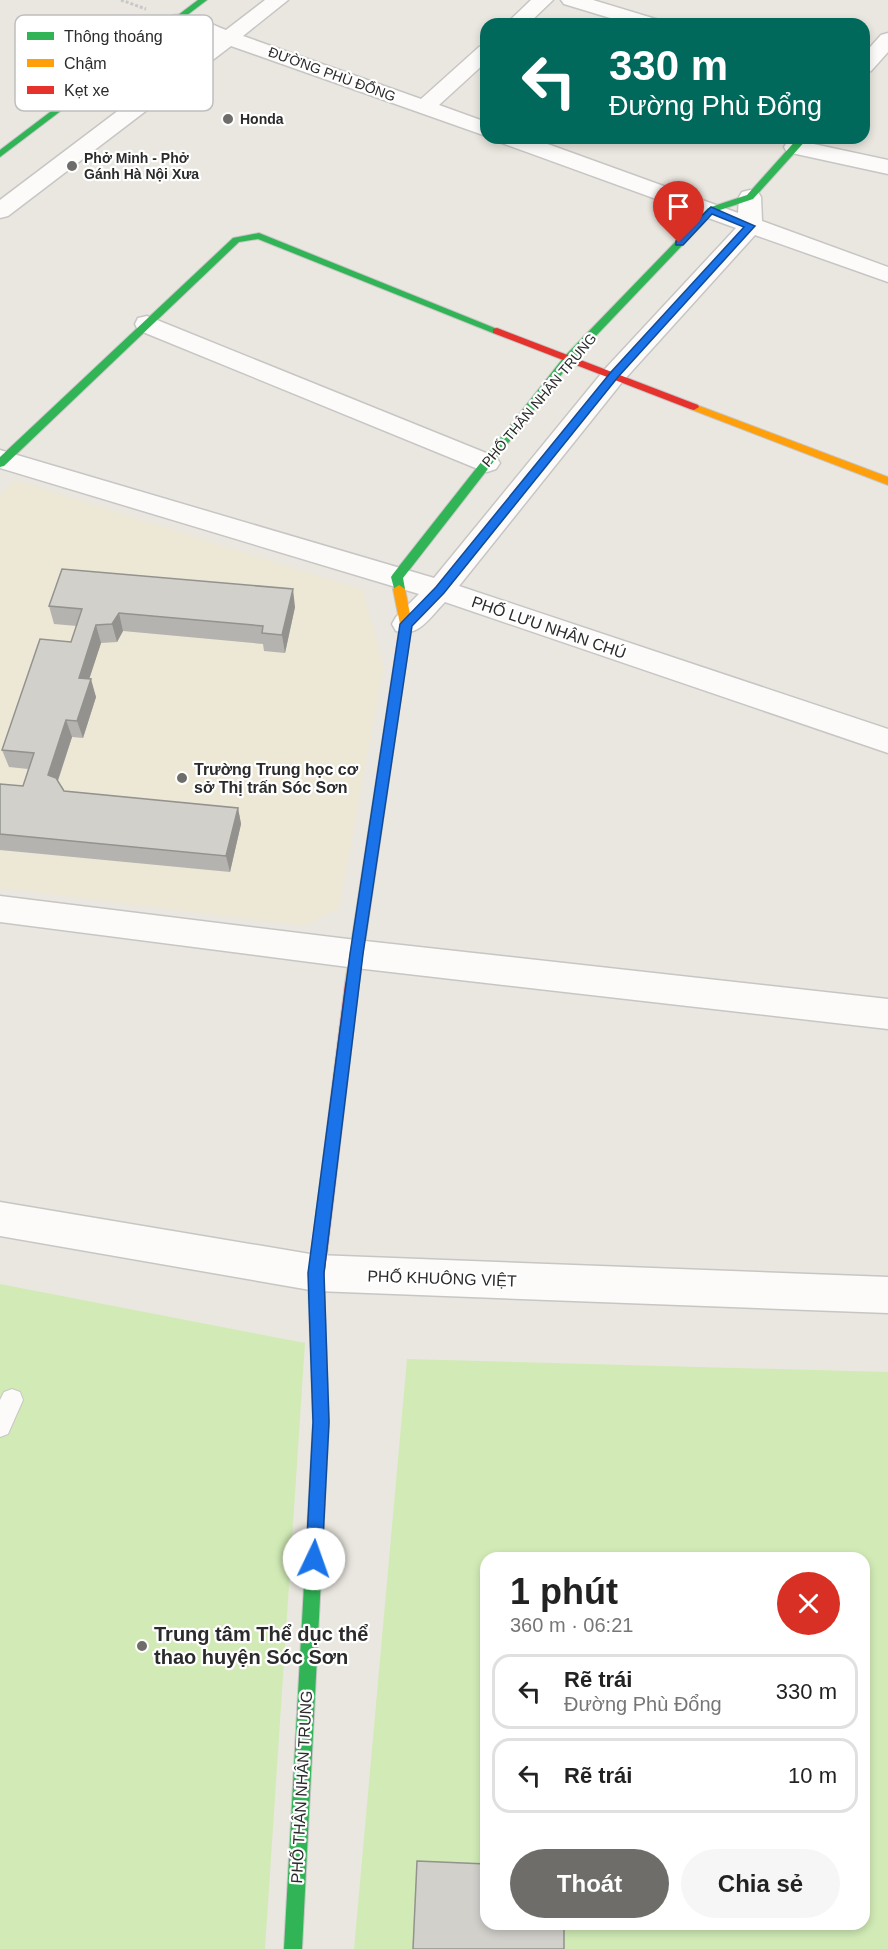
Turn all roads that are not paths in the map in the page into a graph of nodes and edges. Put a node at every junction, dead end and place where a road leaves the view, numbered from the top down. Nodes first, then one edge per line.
1 (203, 0) edge
2 (278, 0) edge
3 (543, 0) edge
4 (571, 0) edge
5 (184, 15) edge
6 (523, 18) edge
7 (632, 18) edge
8 (213, 32) edge
9 (229, 37) junction
10 (888, 39) edge
11 (213, 49) edge
12 (480, 56) edge
13 (870, 60) edge
14 (424, 107) junction
15 (57, 111) edge
16 (132, 111) edge
17 (480, 127) edge
18 (527, 144) edge
19 (798, 144) edge
20 (803, 144) edge
21 (0, 154) edge
22 (888, 167) edge
23 (750, 197) junction
24 (711, 210) junction
25 (0, 211) edge
26 (750, 226) junction
27 (888, 275) edge
28 (147, 324) junction
29 (568, 359) junction
30 (614, 375) junction
31 (1, 461) edge
32 (487, 463) junction
33 (888, 481) edge
34 (397, 577) junction
35 (440, 590) junction
36 (406, 624) junction
37 (888, 741) edge
38 (0, 909) edge
39 (357, 954) junction
40 (888, 1014) edge
41 (0, 1219) edge
42 (316, 1273) junction
43 (888, 1295) edge
44 (12, 1400) dead end
45 (0, 1426) edge
46 (292, 1949) edge

1 - 5 main road
2 - 9 street
3 - 6 street
4 - 7 street
8 - 9 street, ĐƯỜNG PHÙ ĐỔNG
9 - 11 street
9 - 14 street, ĐƯỜNG PHÙ ĐỔNG
10 - 13 street
12 - 14 street
14 - 17 street, ĐƯỜNG PHÙ ĐỔNG
15 - 21 main road
16 - 25 street
18 - 24 street
19 - 23 main road
20 - 22 street
23 - 24 main road, PHỐ THÂN NHÂN TRUNG
23 - 26 street
24 - 26 street
24 - 29 main road, PHỐ THÂN NHÂN TRUNG
26 - 27 street
26 - 30 street
28 - 29 main road
28 - 31 main road
28 - 32 street
29 - 30 main road
29 - 32 main road, PHỐ THÂN NHÂN TRUNG
30 - 33 main road
30 - 35 street
31 - 34 street, PHỐ LƯU NHÂN CHÚ
32 - 34 main road, PHỐ THÂN NHÂN TRUNG
34 - 35 street, PHỐ LƯU NHÂN CHÚ
34 - 36 main road, PHỐ THÂN NHÂN TRUNG
35 - 36 street
35 - 37 street, PHỐ LƯU NHÂN CHÚ
36 - 39 main road, PHỐ THÂN NHÂN TRUNG
38 - 39 street
39 - 40 street
39 - 42 main road, PHỐ THÂN NHÂN TRUNG
41 - 42 street, PHỐ KHUÔNG VIỆT
42 - 43 street, PHỐ KHUÔNG VIỆT
42 - 46 main road, PHỐ THÂN NHÂN TRUNG
44 - 45 lane

